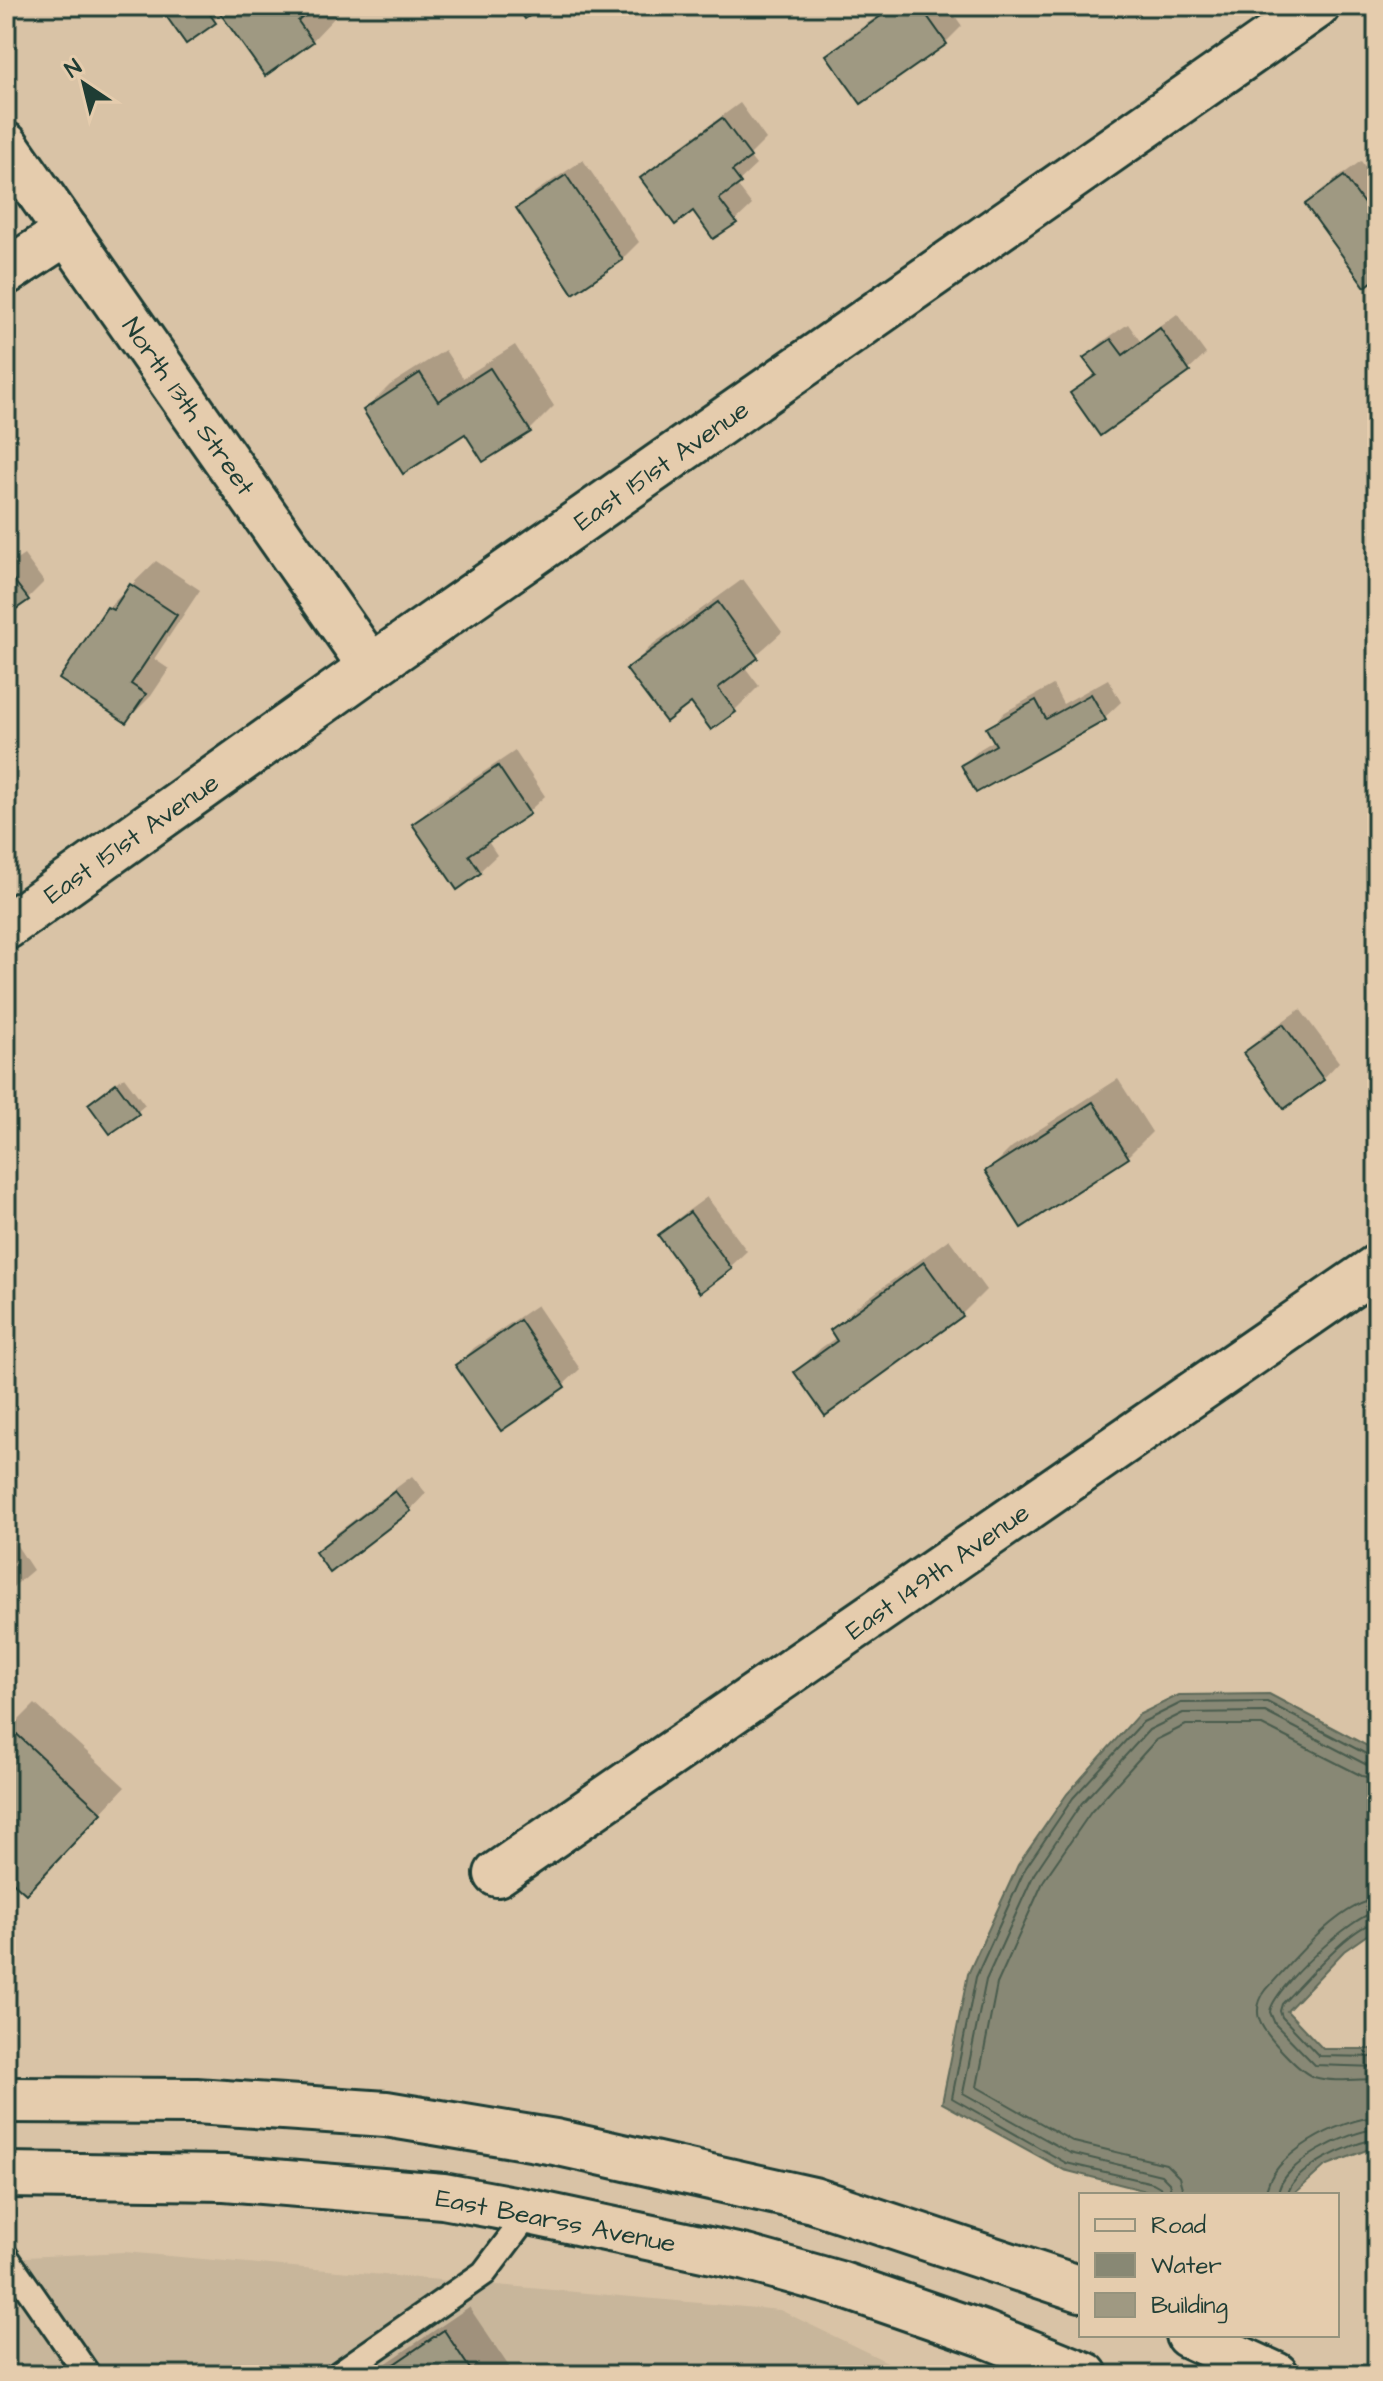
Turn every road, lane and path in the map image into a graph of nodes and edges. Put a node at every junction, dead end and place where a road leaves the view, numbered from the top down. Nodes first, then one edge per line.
1 (1317, 6) edge
2 (6, 145) edge
3 (67, 232) junction
4 (6, 272) edge
5 (371, 667) junction
6 (6, 927) edge
7 (1377, 1267) edge
8 (497, 1874) dead end
9 (6, 2100) edge
10 (6, 2175) edge
11 (530, 2212) junction
12 (6, 2257) edge
13 (1079, 2288) edge
14 (1192, 2337) edge
15 (88, 2375) edge
16 (337, 2375) edge
17 (1085, 2375) edge
18 (1276, 2375) edge

1 - 5 street, East 151st Avenue
2 - 3 street, North 13th Street
3 - 4 street
3 - 5 street, North 13th Street
5 - 6 street, East 151st Avenue
7 - 8 street, East 149th Avenue
9 - 13 street
10 - 11 street, East Bearss Avenue
11 - 16 lane
11 - 17 street, East Bearss Avenue
12 - 15 lane
14 - 18 street

